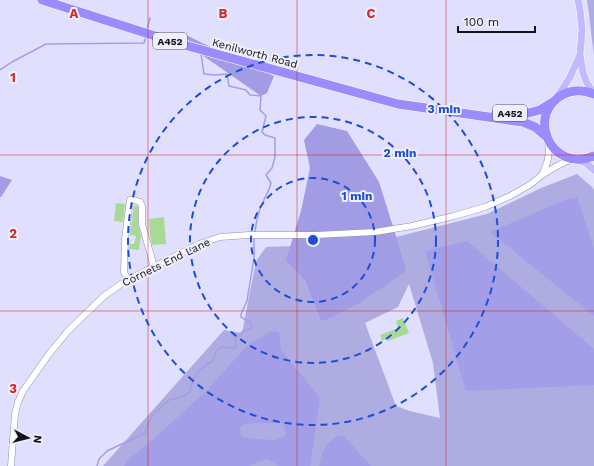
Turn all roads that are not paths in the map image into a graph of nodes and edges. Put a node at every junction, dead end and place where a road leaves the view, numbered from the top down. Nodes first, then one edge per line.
1 (42, 0) edge
2 (578, 0) edge
3 (580, 55) junction
4 (594, 93) edge
5 (554, 101) junction
6 (466, 114) junction
7 (547, 138) junction
8 (594, 156) edge
9 (576, 160) junction
10 (594, 170) edge
11 (542, 175) junction
12 (154, 267) junction
13 (128, 280) junction
14 (11, 466) edge

1 - 6 highway, Kenilworth Road / A452
2 - 3 main road
3 - 4 main road
3 - 5 main road
4 - 5 highway, Kenilworth Road
5 - 6 highway, Kenilworth Road / A452
5 - 7 highway
6 - 7 highway, Kenilworth Road / A452
7 - 9 highway, Kenilworth Road
7 - 11 street
8 - 9 highway
9 - 10 main road
9 - 11 street, Cornets End Lane
11 - 12 street, Cornets End Lane
12 - 13 street, Cornets End Lane
12 - 13 street
13 - 14 street, Cornets End Lane

